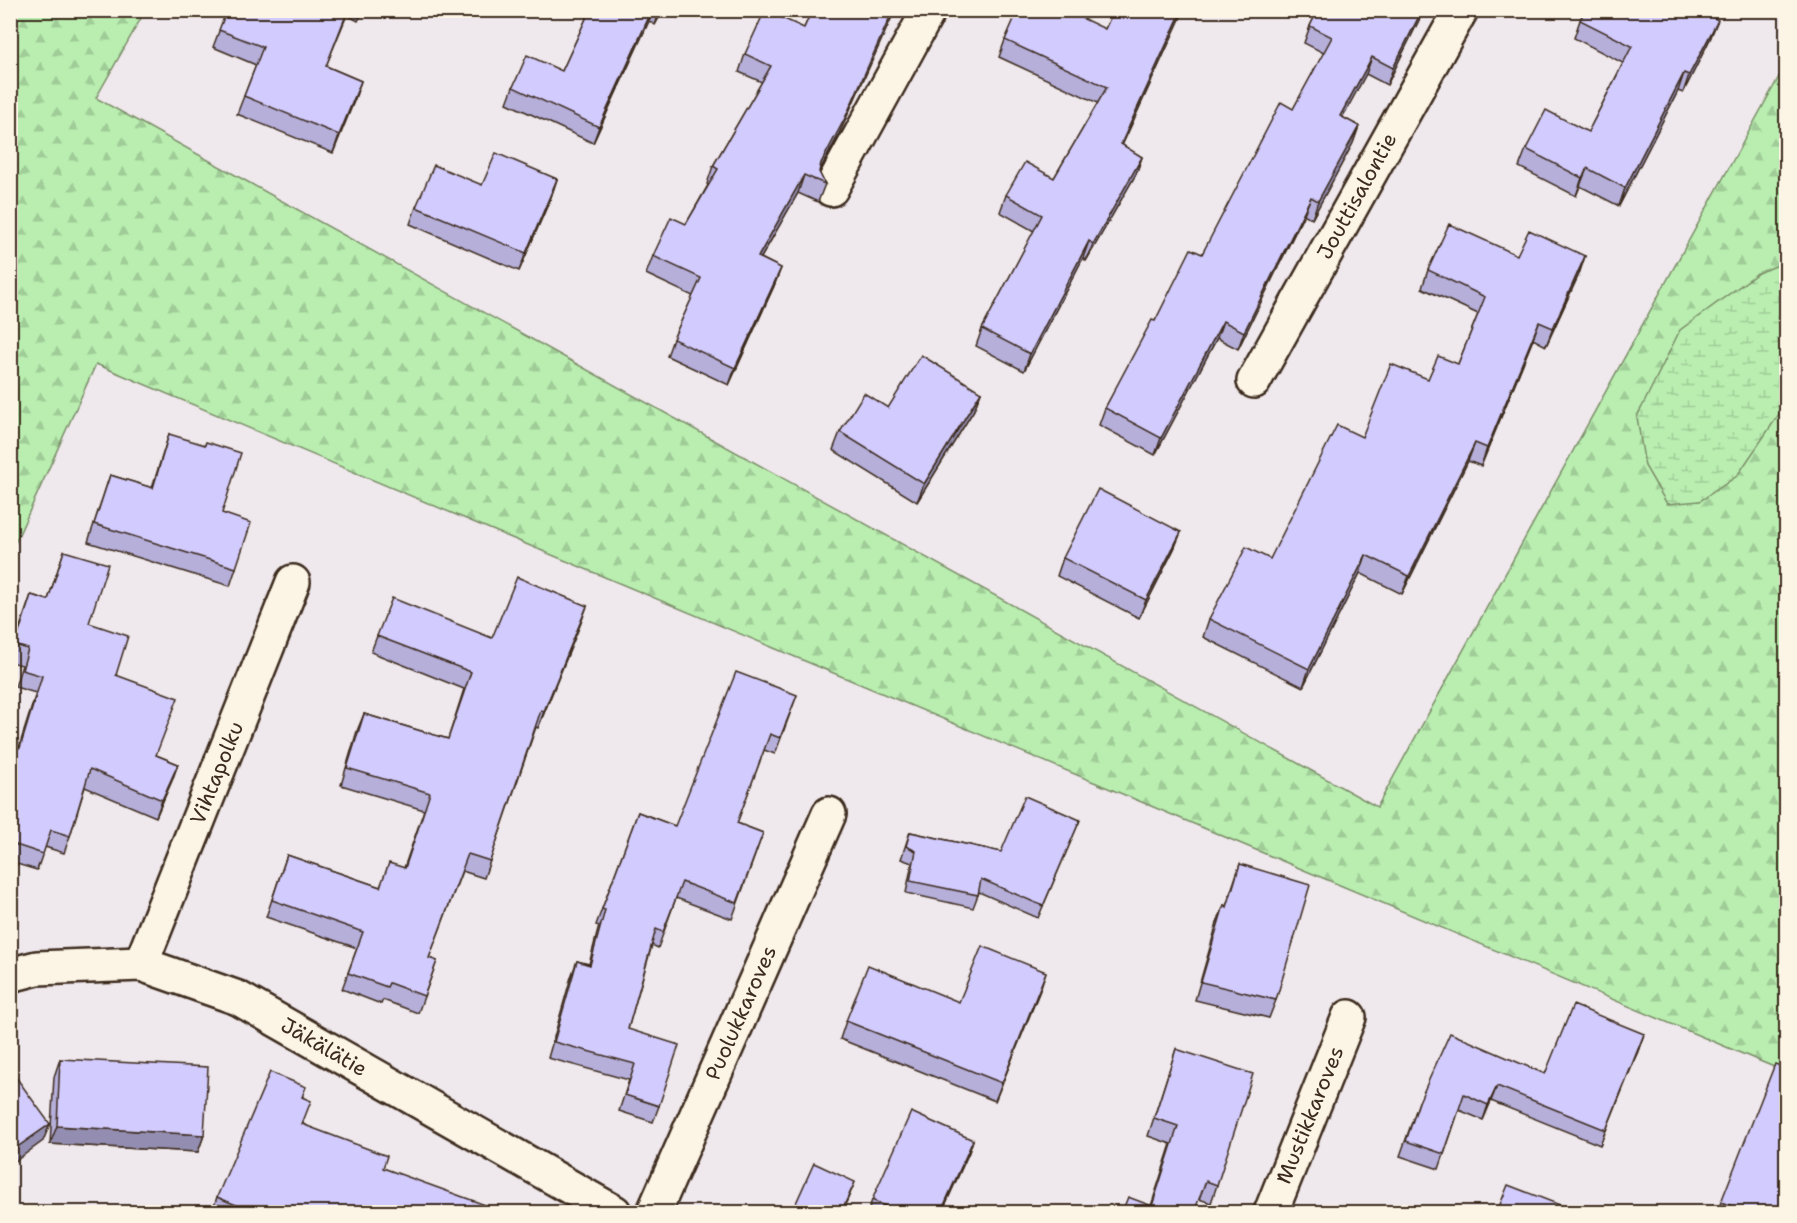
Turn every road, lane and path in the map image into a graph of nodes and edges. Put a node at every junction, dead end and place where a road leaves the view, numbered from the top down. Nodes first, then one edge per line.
1 (929, 10) edge
2 (1461, 10) edge
3 (831, 189) dead end
4 (1254, 381) dead end
5 (293, 582) dead end
6 (829, 814) dead end
7 (141, 964) junction
8 (10, 975) edge
9 (1349, 1017) dead end
10 (614, 1212) edge
11 (654, 1212) edge
12 (1271, 1212) edge

1 - 3 street
2 - 4 street, Jouttisalontie
5 - 7 street, Vihtapolku
6 - 11 street, Puolukkaroves
7 - 8 street, Jäkälätie
7 - 10 street, Jäkälätie
9 - 12 street, Mustikkaroves

